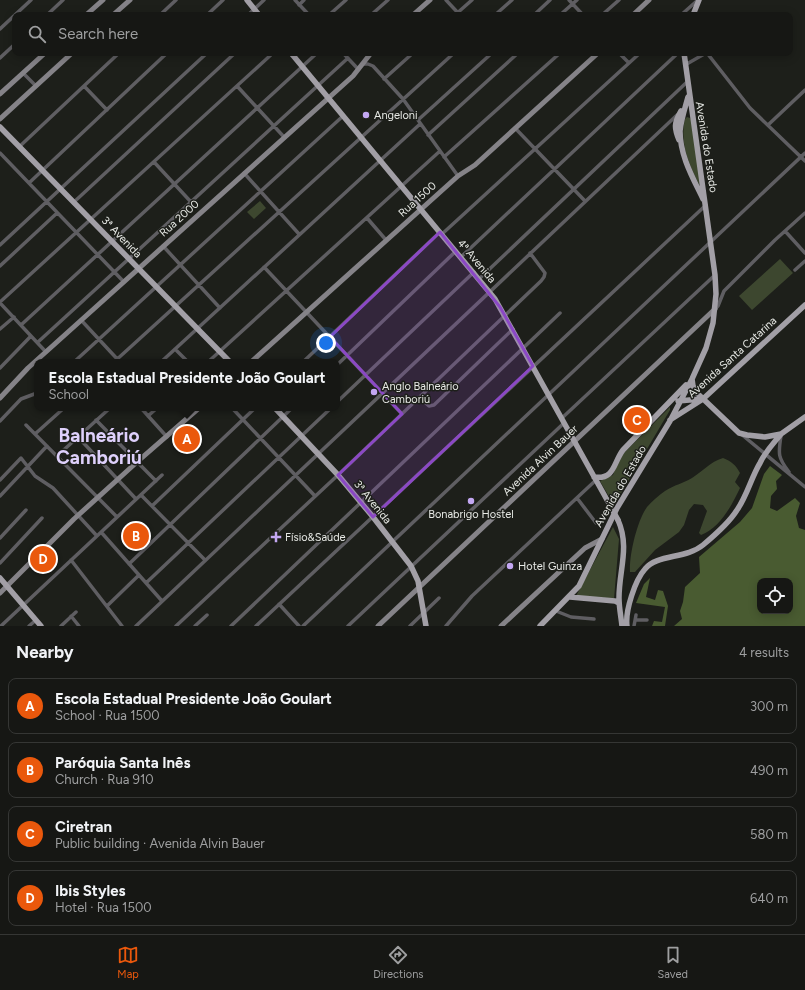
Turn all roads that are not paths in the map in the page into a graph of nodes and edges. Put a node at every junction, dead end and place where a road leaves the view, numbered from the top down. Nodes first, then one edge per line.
1 (31, 0) edge
2 (63, 0) edge
3 (103, 0) edge
4 (130, 0) edge
5 (176, 0) edge
6 (223, 0) edge
7 (247, 0) edge
8 (264, 0) edge
9 (295, 0) edge
10 (304, 0) edge
11 (346, 0) edge
12 (388, 0) edge
13 (430, 0) edge
14 (446, 0) edge
15 (472, 0) edge
16 (512, 0) edge
17 (550, 0) edge
18 (569, 0) edge
19 (577, 0) edge
20 (619, 0) edge
21 (649, 0) edge
22 (698, 0) edge
23 (573, 4) junction
24 (299, 5) junction
25 (254, 9) junction
26 (18, 12) edge
27 (50, 12) edge
28 (89, 12) edge
29 (117, 12) edge
30 (163, 12) edge
31 (210, 12) edge
32 (251, 12) edge
33 (256, 12) edge
34 (306, 12) edge
35 (332, 12) edge
36 (374, 12) edge
37 (416, 12) edge
38 (456, 12) edge
39 (460, 12) edge
40 (498, 12) edge
41 (537, 12) edge
42 (564, 12) edge
43 (580, 12) edge
44 (605, 12) edge
45 (636, 12) edge
46 (684, 12) edge
47 (694, 12) edge
48 (12, 18) edge
49 (0, 29) edge
50 (12, 47) edge
51 (42, 56) edge
52 (69, 56) edge
53 (117, 56) edge
54 (164, 56) edge
55 (204, 56) edge
56 (232, 56) edge
57 (270, 56) edge
58 (294, 56) edge
59 (314, 56) edge
60 (369, 56) edge
61 (410, 56) edge
62 (451, 56) edge
63 (489, 56) edge
64 (515, 56) edge
65 (557, 56) edge
66 (595, 56) edge
67 (622, 56) edge
68 (637, 56) edge
69 (675, 56) edge
70 (684, 56) edge
71 (701, 56) edge
72 (708, 56) edge
73 (0, 58) edge
74 (348, 58) joint
75 (362, 64) junction
76 (629, 64) junction
77 (685, 65) junction
78 (302, 66) junction
79 (358, 69) junction
80 (23, 73) junction
81 (384, 79) junction
82 (687, 82) junction
83 (36, 86) junction
84 (84, 86) junction
85 (237, 86) junction
86 (318, 86) junction
87 (805, 90) edge
88 (689, 93) junction
89 (0, 94) edge
90 (328, 97) junction
91 (403, 99) junction
92 (686, 106) junction
93 (257, 108) junction
94 (107, 110) junction
95 (681, 112) junction
96 (343, 116) junction
97 (0, 119) edge
98 (419, 122) junction
99 (768, 125) junction
100 (274, 126) junction
101 (0, 127) edge
102 (515, 128) junction
103 (428, 135) junction
104 (284, 137) junction
105 (361, 137) junction
106 (19, 147) junction
107 (535, 149) junction
108 (683, 150) junction
109 (440, 151) junction
110 (0, 153) edge
111 (805, 153) edge
112 (444, 157) junction
113 (801, 157) junction
114 (380, 160) junction
115 (805, 161) edge
116 (154, 162) junction
117 (555, 169) junction
118 (42, 170) junction
119 (244, 173) junction
120 (458, 176) junction
121 (29, 183) junction
122 (174, 184) junction
123 (402, 186) junction
124 (61, 189) junction
125 (574, 189) junction
126 (261, 191) junction
127 (47, 202) junction
128 (74, 202) junction
129 (191, 202) junction
130 (585, 202) junction
131 (706, 205) junction
132 (421, 209) junction
133 (58, 212) junction
134 (279, 212) junction
135 (805, 213) edge
136 (367, 218) junction
137 (91, 220) junction
138 (785, 231) junction
139 (76, 232) junction
140 (441, 233) junction
141 (299, 234) junction
142 (386, 240) junction
143 (711, 240) junction
144 (112, 241) junction
145 (0, 245) edge
146 (163, 246) junction
147 (456, 251) junction
148 (530, 253) junction
149 (98, 254) junction
150 (805, 254) edge
151 (462, 257) junction
152 (129, 259) junction
153 (805, 261) edge
154 (180, 265) junction
155 (0, 266) edge
156 (264, 267) junction
157 (139, 269) junction
158 (795, 270) dead end
159 (115, 272) junction
160 (474, 272) junction
161 (715, 274) junction
162 (479, 278) junction
163 (124, 282) junction
164 (199, 285) junction
165 (156, 287) junction
166 (286, 291) junction
167 (490, 292) junction
168 (0, 302) edge
169 (805, 305) edge
170 (176, 306) junction
171 (220, 308) junction
172 (715, 309) junction
173 (306, 312) junction
174 (560, 313) dead end
175 (505, 315) junction
176 (14, 317) junction
177 (81, 320) junction
178 (21, 325) junction
179 (197, 328) junction
180 (0, 329) edge
181 (513, 329) junction
182 (31, 336) junction
183 (330, 337) junction
184 (99, 339) junction
185 (38, 342) junction
186 (523, 348) junction
187 (175, 349) junction
188 (220, 351) junction
189 (46, 352) junction
190 (347, 355) junction
191 (38, 359) edge
192 (77, 359) edge
193 (115, 359) edge
194 (119, 359) edge
195 (164, 359) edge
196 (185, 359) edge
197 (211, 359) edge
198 (227, 359) edge
199 (253, 359) edge
200 (306, 359) edge
201 (340, 362) edge
202 (34, 363) edge
203 (533, 366) junction
204 (0, 368) edge
205 (366, 375) junction
206 (692, 379) junction
207 (383, 393) junction
208 (34, 394) edge
209 (548, 394) junction
210 (419, 397) junction
211 (0, 398) edge
212 (340, 399) edge
213 (703, 399) junction
214 (680, 401) junction
215 (670, 402) junction
216 (61, 411) edge
217 (106, 411) edge
218 (143, 411) edge
219 (154, 411) edge
220 (196, 411) edge
221 (235, 411) edge
222 (252, 411) edge
223 (278, 411) edge
224 (289, 411) edge
225 (328, 411) edge
226 (402, 414) junction
227 (148, 416) junction
228 (283, 416) junction
229 (805, 417) edge
230 (96, 420) junction
231 (243, 420) junction
232 (0, 421) edge
233 (563, 421) junction
234 (670, 421) junction
235 (26, 425) dead end
236 (739, 433) junction
237 (35, 434) junction
238 (781, 434) junction
239 (302, 435) junction
240 (167, 436) junction
241 (78, 437) junction
242 (260, 438) junction
243 (574, 441) junction
244 (48, 446) junction
245 (319, 453) junction
246 (765, 455) junction
247 (57, 456) junction
248 (279, 458) junction
249 (137, 462) junction
250 (28, 466) junction
251 (162, 475) dead end
252 (295, 475) junction
253 (338, 475) junction
254 (792, 476) junction
255 (595, 479) junction
256 (0, 480) edge
257 (118, 480) junction
258 (156, 481) junction
259 (805, 487) edge
260 (141, 495) junction
261 (0, 496) edge
262 (315, 496) junction
263 (98, 497) junction
264 (576, 498) junction
265 (136, 499) junction
266 (361, 502) junction
267 (152, 506) junction
268 (26, 510) dead end
269 (78, 516) junction
270 (373, 516) junction
271 (117, 517) junction
272 (42, 518) dead end
273 (596, 523) dead end
274 (170, 525) junction
275 (101, 532) junction
276 (97, 536) junction
277 (0, 538) edge
278 (602, 539) junction
279 (392, 542) junction
280 (188, 543) junction
281 (71, 560) junction
282 (205, 560) junction
283 (0, 563) edge
284 (129, 564) junction
285 (411, 566) junction
286 (139, 575) junction
287 (0, 578) edge
288 (146, 583) junction
289 (7, 586) junction
290 (419, 588) junction
291 (0, 593) edge
292 (570, 597) junction
293 (439, 598) dead end
294 (162, 601) junction
295 (619, 603) junction
296 (279, 604) junction
297 (23, 605) junction
298 (107, 606) junction
299 (556, 611) junction
300 (76, 612) dead end
301 (424, 613) junction
302 (207, 615) dead end
303 (636, 615) dead end
304 (71, 616) junction
305 (594, 619) dead end
306 (36, 620) junction
307 (635, 620) junction
308 (648, 620) dead end
309 (1, 626) edge
310 (29, 626) edge
311 (41, 626) edge
312 (61, 626) edge
313 (78, 626) edge
314 (122, 626) edge
315 (136, 626) edge
316 (176, 626) edge
317 (195, 626) edge
318 (231, 626) edge
319 (256, 626) edge
320 (299, 626) edge
321 (303, 626) edge
322 (348, 626) edge
323 (378, 626) edge
324 (410, 626) edge
325 (426, 626) edge
326 (446, 626) edge
327 (501, 626) edge
328 (540, 626) edge
329 (622, 626) edge
330 (627, 626) edge
331 (634, 626) edge

1 - 26 street
2 - 27 street
3 - 28 main road
4 - 29 main road
5 - 30 street
6 - 31 street
7 - 25 main road
8 - 25 street
9 - 24 street
10 - 24 street
11 - 35 street
12 - 36 street
13 - 37 main road
14 - 38 street
15 - 39 street
16 - 40 street
17 - 41 street
18 - 23 street
19 - 23 street
20 - 44 street
21 - 45 main road
22 - 46 street
22 - 47 main road
23 - 42 street
23 - 43 street
24 - 34 street
25 - 32 street
25 - 33 main road
48 - 49 street
50 - 73 street
51 - 80 main road
52 - 83 main road
53 - 84 street
54 - 94 street
55 - 124 street
56 - 128 street
57 - 85 street
58 - 78 main road, 4ª Avenida
59 - 78 street
60 - 75 main road, Rua 2000
61 - 81 street
62 - 91 street
63 - 98 street
64 - 103 street
65 - 112 street
66 - 102 main road, Rua 1500
67 - 76 street
68 - 76 street
69 - 117 street
70 - 77 main road, Avenida do Estado
71 - 77 street
72 - 99 street
74 - 79 street
74 - 86 street
75 - 79 main road, Rua 2000
75 - 81 street
76 - 107 street
77 - 82 main road, Avenida do Estado
78 - 86 main road, 4ª Avenida
78 - 93 street
79 - 90 main road, Rua 2000
80 - 83 street
80 - 89 main road
81 - 91 street
82 - 88 main road, Avenida do Estado
82 - 125 street
83 - 97 main road
84 - 94 street
84 - 106 street
85 - 93 street
85 - 116 street
86 - 90 main road, 4ª Avenida
86 - 100 street
87 - 99 street
88 - 92 main road, Avenida do Estado
88 - 131 main road, Avenida do Estado
90 - 96 main road, 4ª Avenida
90 - 104 main road, Rua 2000
91 - 98 street
91 - 105 street
92 - 95 street
92 - 108 main road, Avenida do Estado
93 - 100 street
93 - 122 street
94 - 118 street
95 - 108 main road
95 - 130 street
96 - 105 main road, 4ª Avenida
96 - 126 street
98 - 103 street
98 - 114 street
99 - 113 street
100 - 104 street
100 - 129 street
101 - 106 main road, 3ª Avenida
102 - 107 street
102 - 120 main road, Rua 1500
103 - 109 street
104 - 119 main road, Rua 2000
105 - 114 main road, 4ª Avenida
105 - 134 street
106 - 118 main road, 3ª Avenida
107 - 117 street
107 - 140 street
108 - 131 main road, Avenida do Estado
109 - 112 street
109 - 123 street
110 - 121 street
111 - 113 street
112 - 120 street
113 - 115 street
113 - 143 street
114 - 123 main road, 4ª Avenida
114 - 141 street
116 - 122 street
116 - 137 street
117 - 125 street
117 - 151 street
118 - 121 street
118 - 124 main road, 3ª Avenida
119 - 126 street
119 - 146 main road, Rua 2000
120 - 132 main road, Rua 1500
121 - 127 street
122 - 129 street
122 - 144 street
123 - 132 main road, 4ª Avenida
123 - 136 street
124 - 127 street
124 - 128 main road, 3ª Avenida
125 - 130 street
125 - 162 street
126 - 134 street
126 - 154 street
127 - 133 street
127 - 145 street
128 - 137 main road, 3ª Avenida
129 - 152 street
130 - 148 street
131 - 143 main road, Avenida do Estado
131 - 203 street
132 - 140 main road, 4ª Avenida
132 - 142 main road, Rua 1500
133 - 139 street
133 - 155 street
134 - 141 street
134 - 164 street
135 - 138 street
136 - 142 street
136 - 166 street
137 - 139 street
137 - 144 main road, 3ª Avenida
138 - 150 street
138 - 172 street
139 - 149 street
139 - 168 street
140 - 147 main road, 4ª Avenida
140 - 183 street
141 - 156 street
142 - 173 main road, Rua 1500
143 - 161 main road, Avenida do Estado
143 - 209 street
144 - 149 street
144 - 152 main road, 3ª Avenida
146 - 154 street
146 - 157 main road, Rua 2000
147 - 151 main road, 4ª Avenida
147 - 190 street
148 - 167 street
148 - 175 street
149 - 159 street
149 - 178 street
151 - 160 main road, 4ª Avenida
152 - 157 main road, 3ª Avenida
152 - 159 street
153 - 158 street
154 - 164 street
154 - 165 street
156 - 166 street
156 - 171 street
157 - 163 main road, Rua 2000
157 - 165 main road, 3ª Avenida
159 - 163 street
159 - 185 street
160 - 162 main road, 4ª Avenida
160 - 205 street
161 - 172 main road, Avenida do Estado
161 - 233 street
162 - 167 main road, 4ª Avenida
163 - 177 main road, Rua 2000
164 - 170 street
164 - 171 street
165 - 170 main road, 3ª Avenida
165 - 184 street
166 - 173 street
166 - 188 street
167 - 175 main road, 4ª Avenida
167 - 207 street
168 - 176 street
169 - 213 main road, Avenida Santa Catarina
170 - 179 main road, 3ª Avenida
170 - 194 street
171 - 179 street
172 - 206 main road, Avenida do Estado
172 - 243 main road, Avenida Alvin Bauer
173 - 183 street
173 - 199 main road, Rua 1500
174 - 186 street
175 - 181 main road, 4ª Avenida
175 - 210 street
176 - 178 street
176 - 180 street
177 - 184 street
177 - 189 main road, Rua 2000
178 - 182 street
179 - 187 street
179 - 188 main road, 3ª Avenida
181 - 186 main road, 4ª Avenida
181 - 210 street
182 - 185 street
182 - 204 street
183 - 190 street
183 - 200 street
184 - 192 street
184 - 193 street
185 - 189 street
186 - 203 main road, 4ª Avenida
186 - 266 street
187 - 195 street
187 - 196 street
188 - 197 street
188 - 198 main road, 3ª Avenida
189 - 191 main road, Rua 2000
190 - 201 street
190 - 205 street
202 - 211 main road, Rua 2000
203 - 209 main road, 4ª Avenida
203 - 270 street
205 - 207 street
205 - 212 street
206 - 213 main road
206 - 214 main road, Avenida do Estado
206 - 215 main road
207 - 226 street
207 - 245 street
208 - 232 street
209 - 233 main road, 4ª Avenida
209 - 279 street
210 - 226 street
213 - 214 main road
213 - 234 main road, Avenida Santa Catarina
213 - 236 main road
214 - 215 main road
214 - 234 main road, Avenida do Estado
215 - 255 main road
216 - 237 street
217 - 230 street
218 - 227 street
219 - 227 street
220 - 240 main road
221 - 231 street
222 - 231 street
223 - 228 main road, 3ª Avenida
224 - 228 street
225 - 239 street
226 - 253 street
227 - 240 street
228 - 239 main road, 3ª Avenida
228 - 242 street
229 - 238 main road
230 - 241 street
230 - 249 street
231 - 242 street
231 - 267 street
233 - 243 main road, 4ª Avenida
233 - 285 street
234 - 278 main road, Avenida do Estado
235 - 237 street
236 - 238 main road
236 - 246 street
237 - 244 street
238 - 246 main road
238 - 254 street
239 - 245 main road, 3ª Avenida
239 - 248 street
240 - 249 main road
241 - 247 street
241 - 257 street
242 - 248 street
242 - 274 street
243 - 255 main road, 4ª Avenida
243 - 290 main road, Avenida Alvin Bauer
244 - 247 street
244 - 250 street
245 - 252 street
245 - 253 main road, 3ª Avenida
246 - 254 street
246 - 330 main road
247 - 263 street
248 - 252 street
248 - 280 street
249 - 257 main road
249 - 258 street
250 - 256 street
250 - 261 street
250 - 269 street
251 - 258 street
252 - 262 street
252 - 282 street
253 - 262 street
253 - 266 main road, 3ª Avenida
254 - 259 street
255 - 264 street
255 - 295 main road, 4ª Avenida, bridge
257 - 263 main road
257 - 265 street
258 - 260 street
260 - 265 street
260 - 267 street
262 - 316 street
263 - 269 main road
263 - 271 street
264 - 273 street
264 - 326 street
265 - 271 street
266 - 270 main road, 3ª Avenida
266 - 318 street
267 - 274 street
268 - 277 street
269 - 276 street
269 - 289 main road
270 - 279 main road, 3ª Avenida
270 - 296 street
271 - 275 street
272 - 283 street
274 - 280 street
274 - 284 street
275 - 276 street
275 - 284 street
276 - 281 street
278 - 292 main road, Avenida do Estado
278 - 327 main road
279 - 285 main road, 3ª Avenida
279 - 321 street
280 - 282 street
280 - 288 street
281 - 297 street
281 - 298 street
282 - 294 street
284 - 286 street
285 - 290 main road, 3ª Avenida
285 - 322 street
286 - 288 street
286 - 298 street
287 - 289 main road
288 - 294 street
289 - 291 main road
289 - 297 main road
290 - 301 main road, 3ª Avenida
290 - 323 main road, Avenida Alvin Bauer
292 - 295 main road
292 - 299 main road, Avenida do Estado
293 - 301 street
294 - 315 street
295 - 329 main road, 4ª Avenida
296 - 319 street
296 - 320 street
297 - 306 main road
297 - 309 street
298 - 314 street
299 - 305 street
299 - 328 main road, Avenida do Estado
300 - 304 street
301 - 324 street
301 - 325 main road, 3ª Avenida
302 - 317 street
303 - 307 street
304 - 312 street
304 - 313 street
306 - 310 street
306 - 311 main road
307 - 308 street
307 - 331 street

